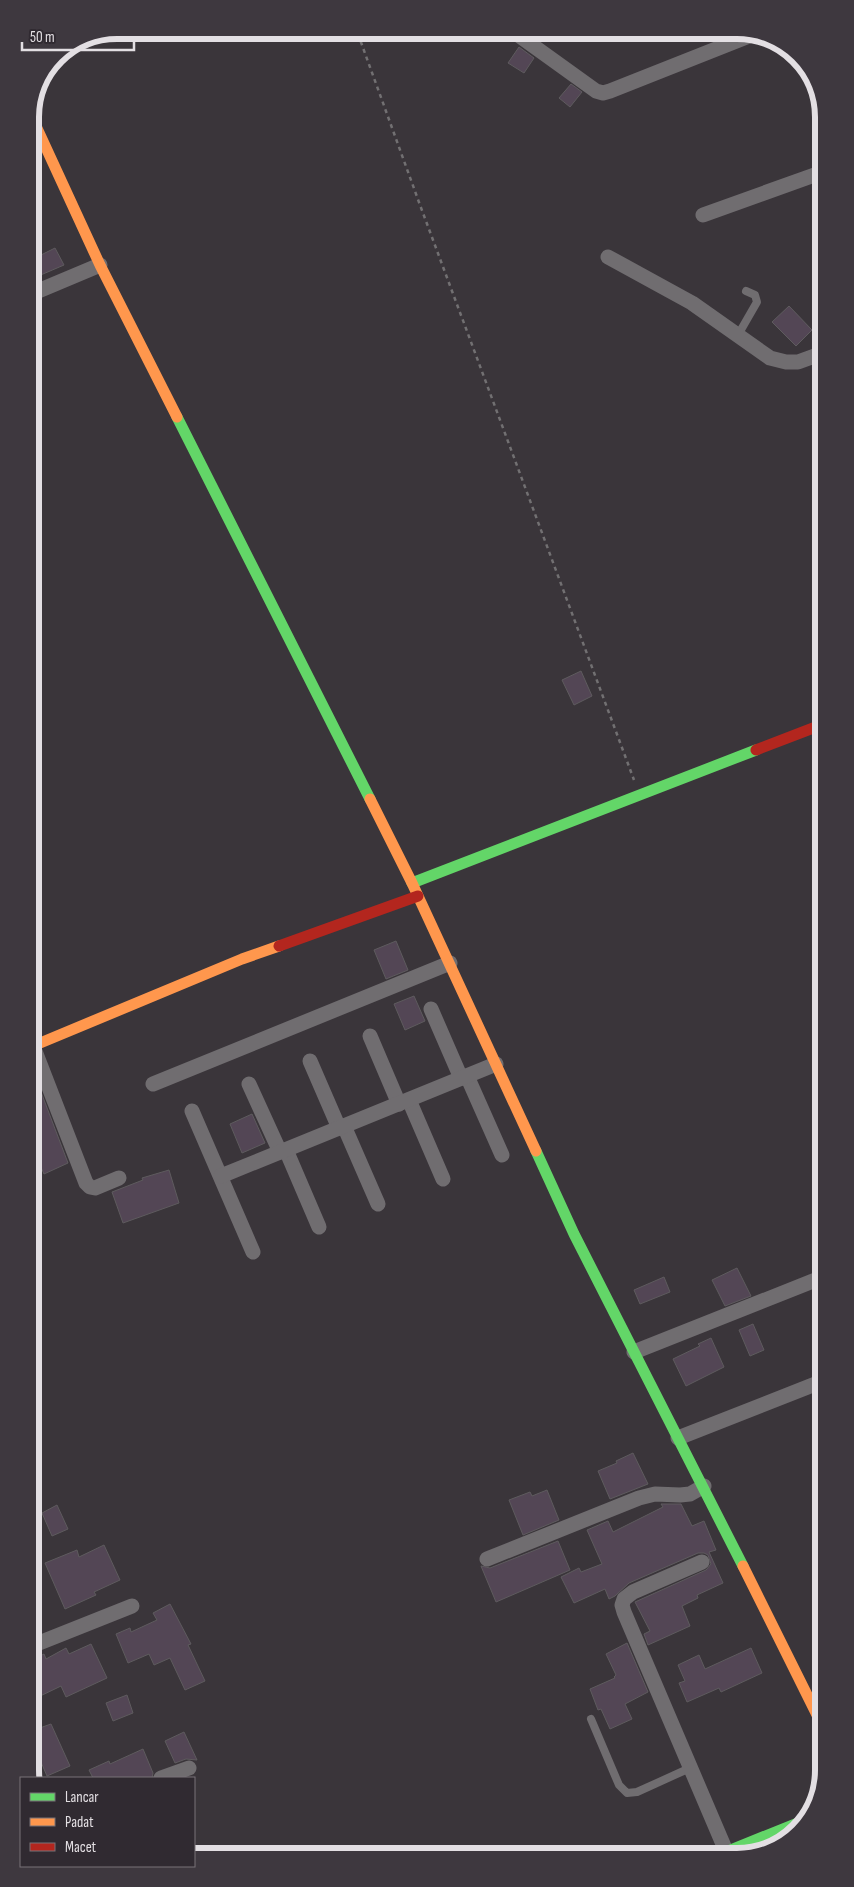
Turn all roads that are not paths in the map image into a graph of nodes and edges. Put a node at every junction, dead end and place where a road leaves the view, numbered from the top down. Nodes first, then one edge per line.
1 (524, 39) edge
2 (741, 39) edge
3 (39, 134) edge
4 (815, 175) edge
5 (703, 215) dead end
6 (608, 257) dead end
7 (97, 266) junction
8 (746, 290) dead end
9 (39, 291) edge
10 (738, 335) junction
11 (815, 356) edge
12 (815, 727) edge
13 (412, 883) junction
14 (418, 896) junction
15 (450, 963) junction
16 (431, 1009) dead end
17 (370, 1036) dead end
18 (39, 1044) edge
19 (310, 1061) dead end
20 (39, 1062) edge
21 (496, 1064) junction
22 (464, 1077) junction
23 (153, 1084) dead end
24 (250, 1084) dead end
25 (404, 1102) junction
26 (192, 1111) dead end
27 (341, 1127) junction
28 (283, 1151) junction
29 (502, 1155) dead end
30 (221, 1176) junction
31 (120, 1178) dead end
32 (443, 1179) dead end
33 (378, 1204) dead end
34 (319, 1227) dead end
35 (253, 1252) dead end
36 (815, 1280) edge
37 (634, 1352) junction
38 (815, 1384) edge
39 (678, 1438) junction
40 (704, 1486) junction
41 (487, 1559) dead end
42 (702, 1562) dead end
43 (132, 1606) dead end
44 (39, 1643) edge
45 (815, 1711) edge
46 (591, 1719) dead end
47 (190, 1768) dead end
48 (690, 1768) junction
49 (164, 1777) edge
50 (793, 1825) edge
51 (723, 1848) edge
52 (735, 1848) edge

1 - 2 street
3 - 7 main road
4 - 5 street
6 - 10 street
7 - 9 street
7 - 13 main road
8 - 10 lane
10 - 11 street
12 - 13 main road
13 - 14 main road
14 - 15 main road
14 - 18 main road
15 - 21 main road
15 - 23 street
16 - 22 street
17 - 25 street
19 - 27 street
20 - 31 street
21 - 22 street
21 - 37 main road
22 - 25 street
22 - 29 street
24 - 28 street
25 - 27 street
25 - 32 street
26 - 30 street
27 - 28 street
27 - 33 street
28 - 30 street
28 - 34 street
30 - 35 street
36 - 37 street
37 - 39 main road
38 - 39 street
39 - 40 main road
40 - 41 street
40 - 45 main road
42 - 48 street
43 - 44 street
46 - 48 lane
47 - 49 street
48 - 51 street
50 - 52 main road

